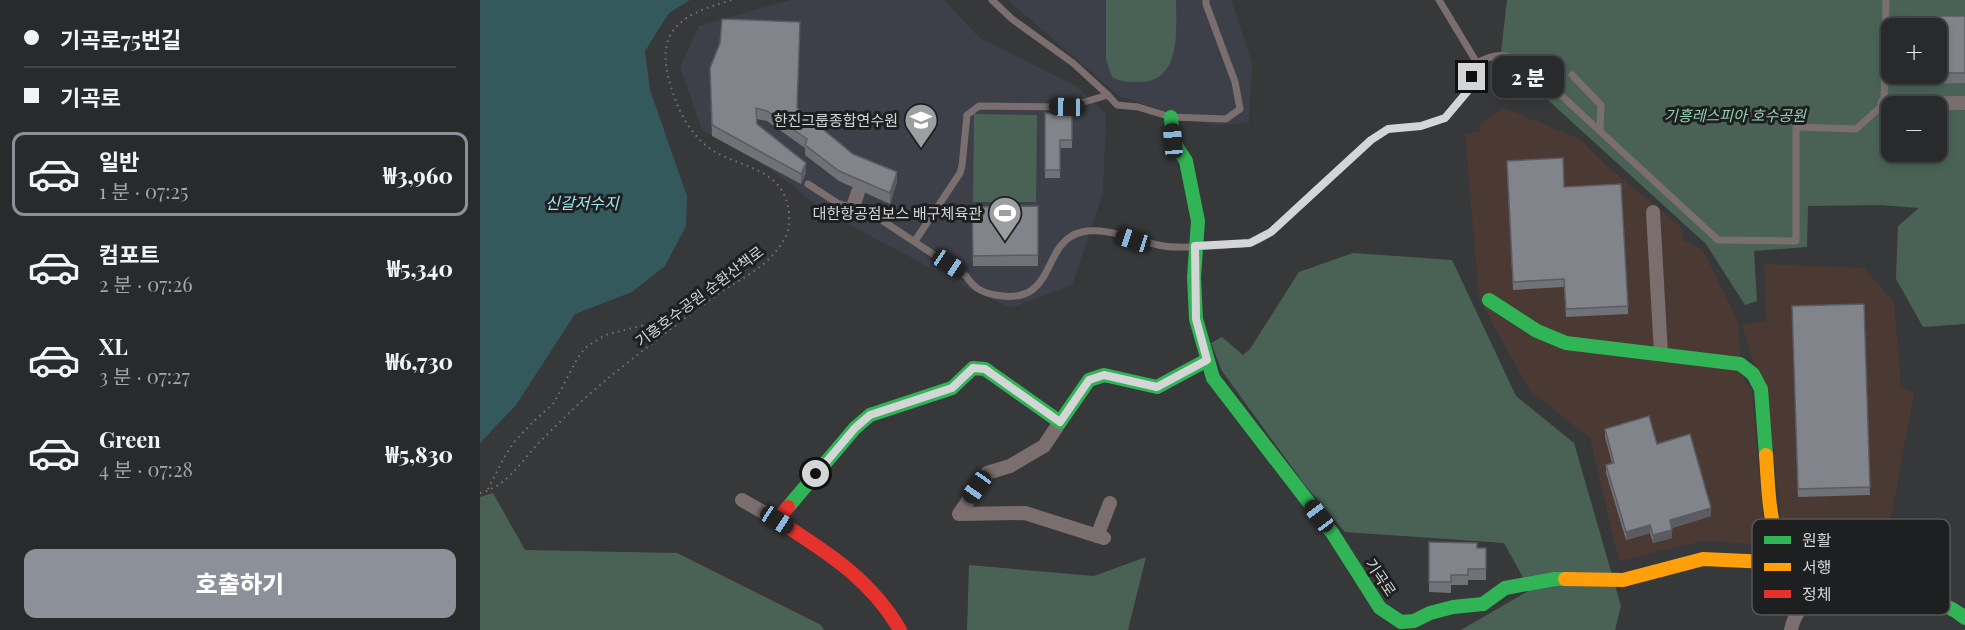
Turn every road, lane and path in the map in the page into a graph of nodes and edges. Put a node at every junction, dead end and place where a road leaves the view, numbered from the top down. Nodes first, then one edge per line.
1 (732, 0) edge
2 (992, 0) edge
3 (1206, 0) edge
4 (1439, 0) edge
5 (1886, 0) edge
6 (1477, 63) junction
7 (1572, 75) dead end
8 (1108, 95) junction
9 (1884, 96) edge
10 (1947, 103) edge
11 (1965, 103) edge
12 (1881, 107) edge
13 (1171, 117) junction
14 (1600, 131) junction
15 (808, 184) dead end
16 (858, 192) edge
17 (854, 207) junction
18 (1653, 212) dead end
19 (915, 241) junction
20 (1195, 246) junction
21 (714, 297) junction
22 (1489, 300) dead end
23 (1660, 354) junction
24 (1207, 360) junction
25 (1060, 422) junction
26 (487, 491) junction
27 (480, 492) edge
28 (742, 500) dead end
29 (1110, 503) dead end
30 (1773, 519) edge
31 (777, 520) junction
32 (1752, 561) edge
33 (1950, 607) edge
34 (1794, 615) edge
35 (1965, 618) edge
36 (900, 630) edge
37 (1791, 630) edge

1 - 21 path, 기흥호수공원 순환산책로
2 - 8 lane
3 - 13 lane
4 - 6 lane
5 - 9 lane
6 - 14 lane
6 - 20 lane
7 - 14 lane
8 - 13 lane
8 - 19 lane
10 - 11 street
12 - 14 lane
13 - 20 street, 기곡로
15 - 17 lane
16 - 17 street
17 - 19 lane
18 - 23 street
19 - 20 lane
20 - 24 street, 기곡로
21 - 26 path, 기흥호수공원 순환산책로
21 - 26 path
22 - 23 street
23 - 30 street
24 - 25 street
24 - 32 street, 기곡로
25 - 29 street
25 - 31 street
26 - 27 path, 기흥호수공원 순환산책로
28 - 31 street
31 - 36 street
33 - 35 street
34 - 37 street

